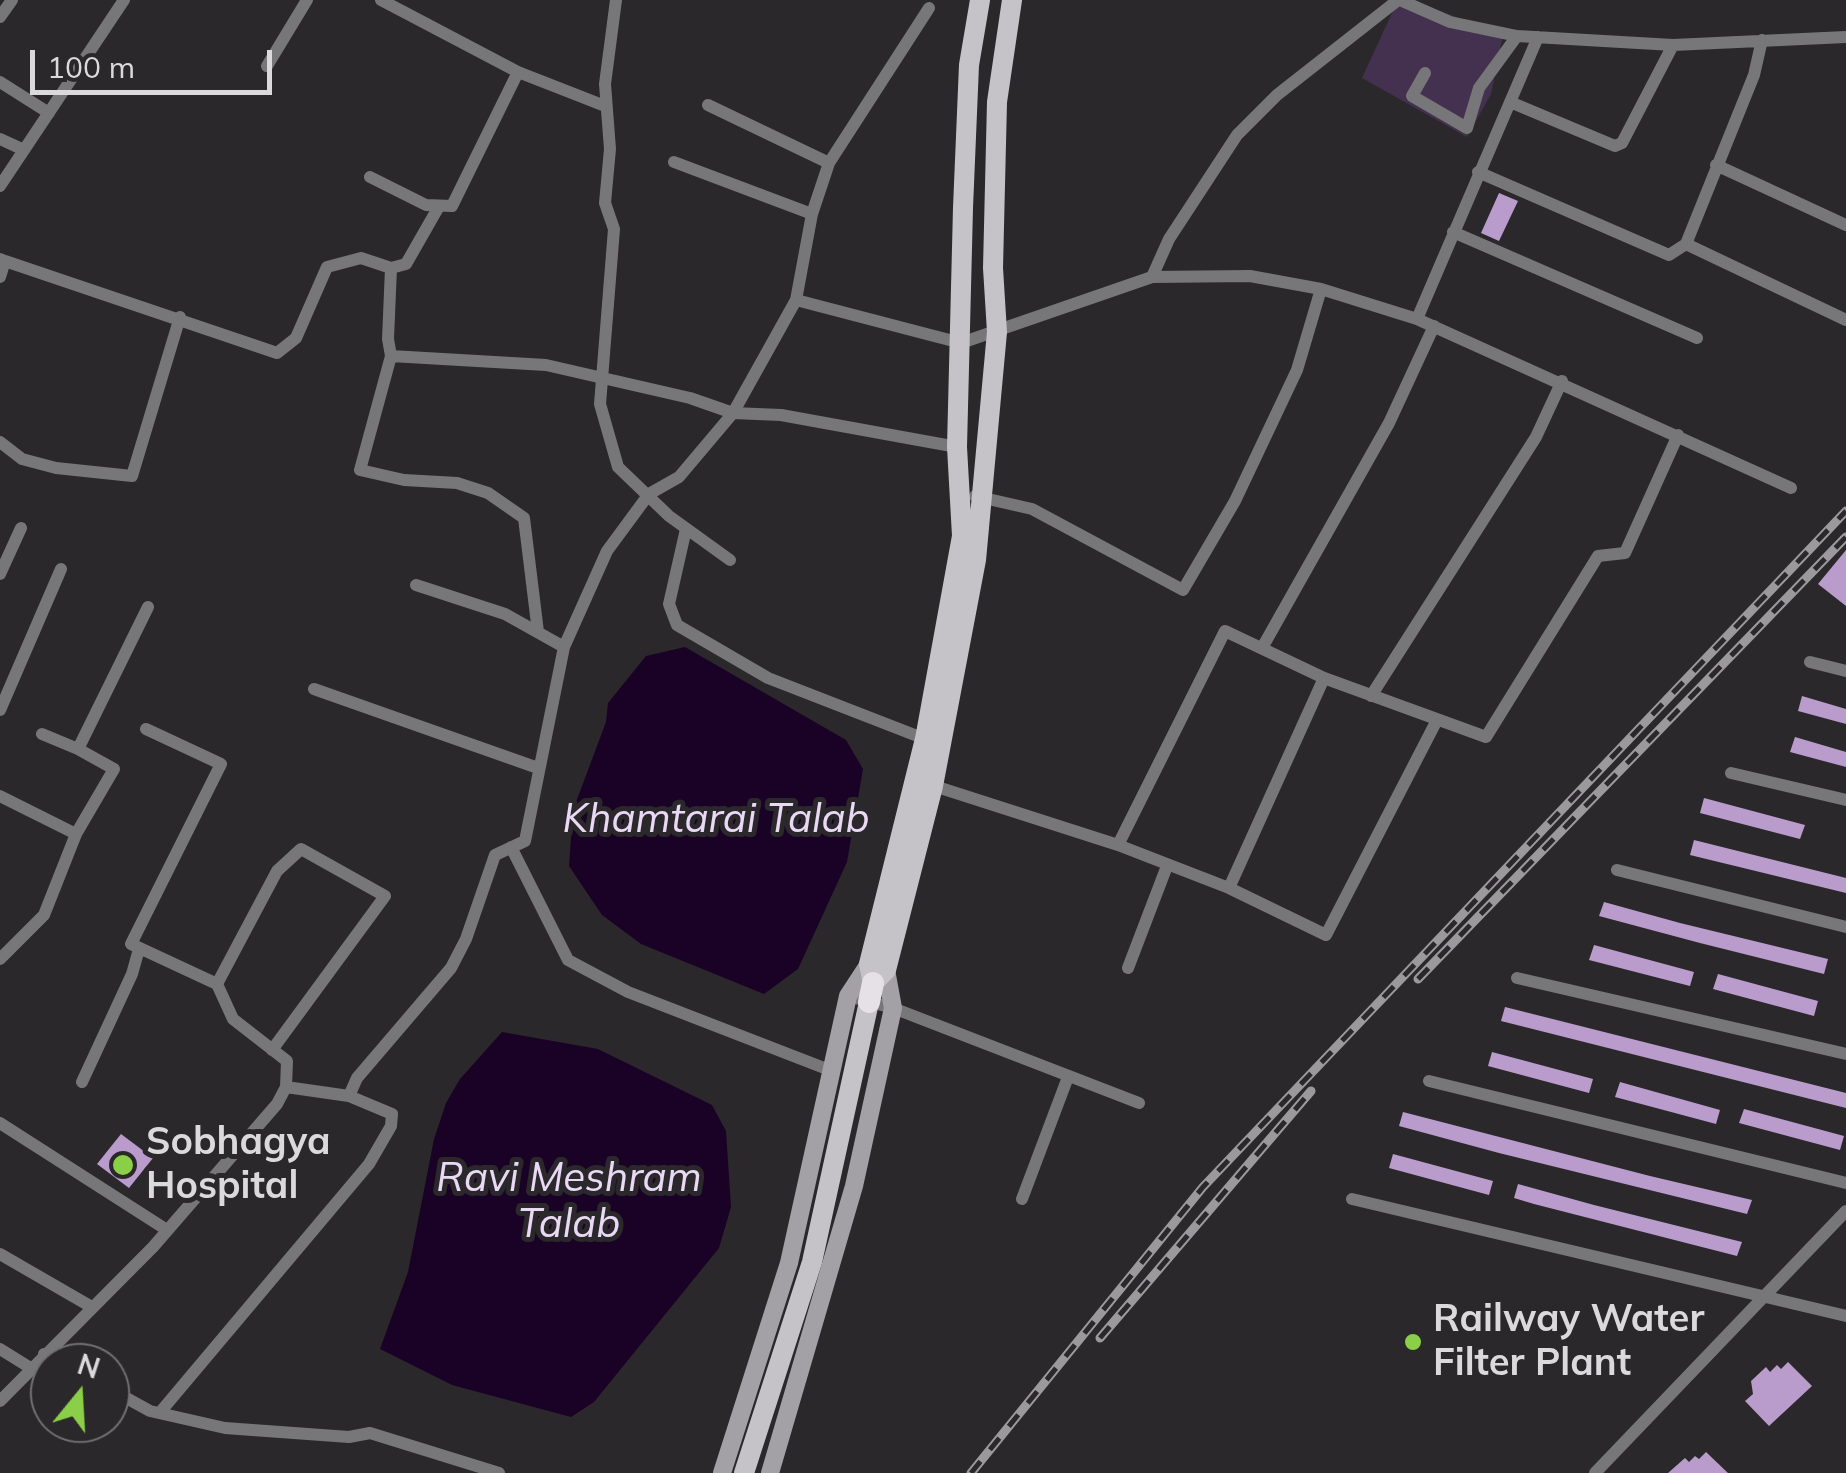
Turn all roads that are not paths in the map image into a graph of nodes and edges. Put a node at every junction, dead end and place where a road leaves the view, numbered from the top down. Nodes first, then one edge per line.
1 (12, 0) edge
2 (124, 0) edge
3 (307, 0) edge
4 (380, 0) edge
5 (616, 0) edge
6 (980, 0) edge
7 (1012, 0) edge
8 (1399, 0) edge
9 (408, 6) edge
10 (929, 8) dead end
11 (0, 18) edge
12 (1516, 36) junction
13 (1846, 36) edge
14 (1538, 37) junction
15 (1762, 40) junction
16 (1673, 45) junction
17 (267, 66) dead end
18 (518, 72) junction
19 (1425, 73) dead end
20 (0, 82) edge
21 (1510, 102) junction
22 (708, 105) dead end
23 (605, 106) junction
24 (49, 113) junction
25 (0, 138) edge
26 (24, 150) junction
27 (674, 162) dead end
28 (829, 162) junction
29 (1716, 165) junction
30 (1478, 172) junction
31 (370, 177) dead end
32 (0, 186) edge
33 (438, 208) junction
34 (812, 214) junction
35 (1846, 225) edge
36 (1453, 232) junction
37 (1686, 244) junction
38 (2, 260) edge
39 (391, 268) junction
40 (0, 277) edge
41 (1152, 277) junction
42 (1321, 289) junction
43 (796, 300) junction
44 (180, 317) junction
45 (1417, 318) junction
46 (1846, 320) edge
47 (1434, 326) junction
48 (997, 332) junction
49 (1698, 338) dead end
50 (961, 343) junction
51 (392, 356) junction
52 (600, 377) junction
53 (1562, 381) junction
54 (733, 413) junction
55 (1678, 436) junction
56 (0, 442) edge
57 (957, 447) junction
58 (1790, 488) dead end
59 (648, 494) junction
60 (973, 497) junction
61 (21, 528) dead end
62 (686, 529) junction
63 (730, 560) dead end
64 (60, 569) dead end
65 (0, 574) edge
66 (416, 585) dead end
67 (148, 607) dead end
68 (538, 632) junction
69 (564, 647) junction
70 (1262, 648) junction
71 (1810, 662) dead end
72 (1846, 670) edge
73 (1324, 678) junction
74 (314, 689) dead end
75 (1371, 696) junction
76 (0, 710) edge
77 (1438, 720) junction
78 (146, 729) dead end
79 (42, 734) dead end
80 (926, 739) junction
81 (78, 748) junction
82 (538, 768) junction
83 (1731, 772) dead end
84 (924, 783) junction
85 (0, 796) edge
86 (1846, 800) edge
87 (76, 834) junction
88 (1118, 845) junction
89 (511, 847) junction
90 (1167, 866) junction
91 (1618, 870) dead end
92 (1229, 888) junction
93 (1846, 927) edge
94 (139, 950) junction
95 (0, 960) edge
96 (1128, 968) dead end
97 (1517, 978) dead end
98 (869, 983) junction
99 (217, 984) junction
100 (893, 1008) junction
101 (272, 1050) junction
102 (1846, 1054) edge
103 (832, 1071) junction
104 (1068, 1077) junction
105 (1429, 1081) dead end
106 (82, 1082) dead end
107 (286, 1087) junction
108 (348, 1096) junction
109 (1139, 1103) dead end
110 (0, 1124) edge
111 (1846, 1182) edge
112 (1022, 1199) dead end
113 (1352, 1199) dead end
114 (1846, 1211) edge
115 (168, 1230) junction
116 (0, 1254) edge
117 (1764, 1296) junction
118 (90, 1306) junction
119 (1846, 1316) edge
120 (55, 1343) edge
121 (0, 1349) edge
122 (29, 1367) joint
123 (130, 1400) edge
124 (0, 1401) edge
125 (162, 1410) junction
126 (499, 1473) edge
127 (722, 1473) edge
128 (744, 1473) edge
129 (770, 1473) edge
130 (1595, 1473) edge

1 - 11 street
2 - 24 street
3 - 17 street
4 - 9 street
5 - 23 street
6 - 50 main road
7 - 48 main road
8 - 12 street
8 - 41 street
9 - 18 street
10 - 28 street
12 - 14 street
12 - 19 street
13 - 15 street
14 - 16 street
14 - 21 street
15 - 16 street
15 - 29 street
16 - 21 street
18 - 23 street
18 - 33 street
20 - 24 street
21 - 30 street
22 - 28 street
23 - 52 street
24 - 26 street
25 - 26 street
26 - 32 street
27 - 34 street
28 - 34 street
29 - 35 street
29 - 37 street
30 - 36 street
30 - 37 street
31 - 33 street
33 - 39 street
34 - 43 street
36 - 45 street
36 - 49 street
37 - 46 street
38 - 40 street
38 - 44 street
39 - 44 street
39 - 51 street
41 - 42 street
41 - 48 street
42 - 45 street
42 - 60 street
43 - 50 street
43 - 54 street
44 - 56 street
45 - 47 street
47 - 53 street
47 - 70 street
48 - 50 street
48 - 60 main road
50 - 57 main road
51 - 52 street
51 - 68 street
52 - 54 street
52 - 59 street
53 - 55 street
53 - 75 street
54 - 57 street
54 - 59 street
55 - 58 street
55 - 77 street
57 - 60 main road
59 - 62 street
59 - 69 street
60 - 80 main road
60 - 84 main road
61 - 65 street
62 - 63 street
62 - 80 street
64 - 76 street
66 - 68 street
67 - 81 street
68 - 69 street
69 - 82 street
70 - 73 street
70 - 88 street
71 - 72 street
73 - 75 street
73 - 92 street
74 - 82 street
75 - 77 street
77 - 92 street
78 - 94 street
79 - 81 street
80 - 84 main road
81 - 87 street
82 - 89 street
83 - 86 street
84 - 88 street
84 - 98 main road
85 - 87 street
87 - 95 street
88 - 90 street
89 - 103 street
89 - 108 street
90 - 92 street
90 - 96 street
91 - 93 street
94 - 99 street
94 - 106 street
97 - 102 street
98 - 100 street
98 - 100 street
98 - 103 street
98 - 128 main road
99 - 101 street
99 - 101 street
100 - 104 street
100 - 129 street
101 - 107 street
103 - 127 street
104 - 109 street
104 - 112 street
105 - 111 street
107 - 108 street
107 - 115 street
108 - 125 street
110 - 115 street
113 - 117 street
114 - 117 street
115 - 118 street
116 - 118 street
117 - 119 street
117 - 130 street
118 - 120 street
121 - 122 street
122 - 124 street
123 - 125 street
125 - 126 street

